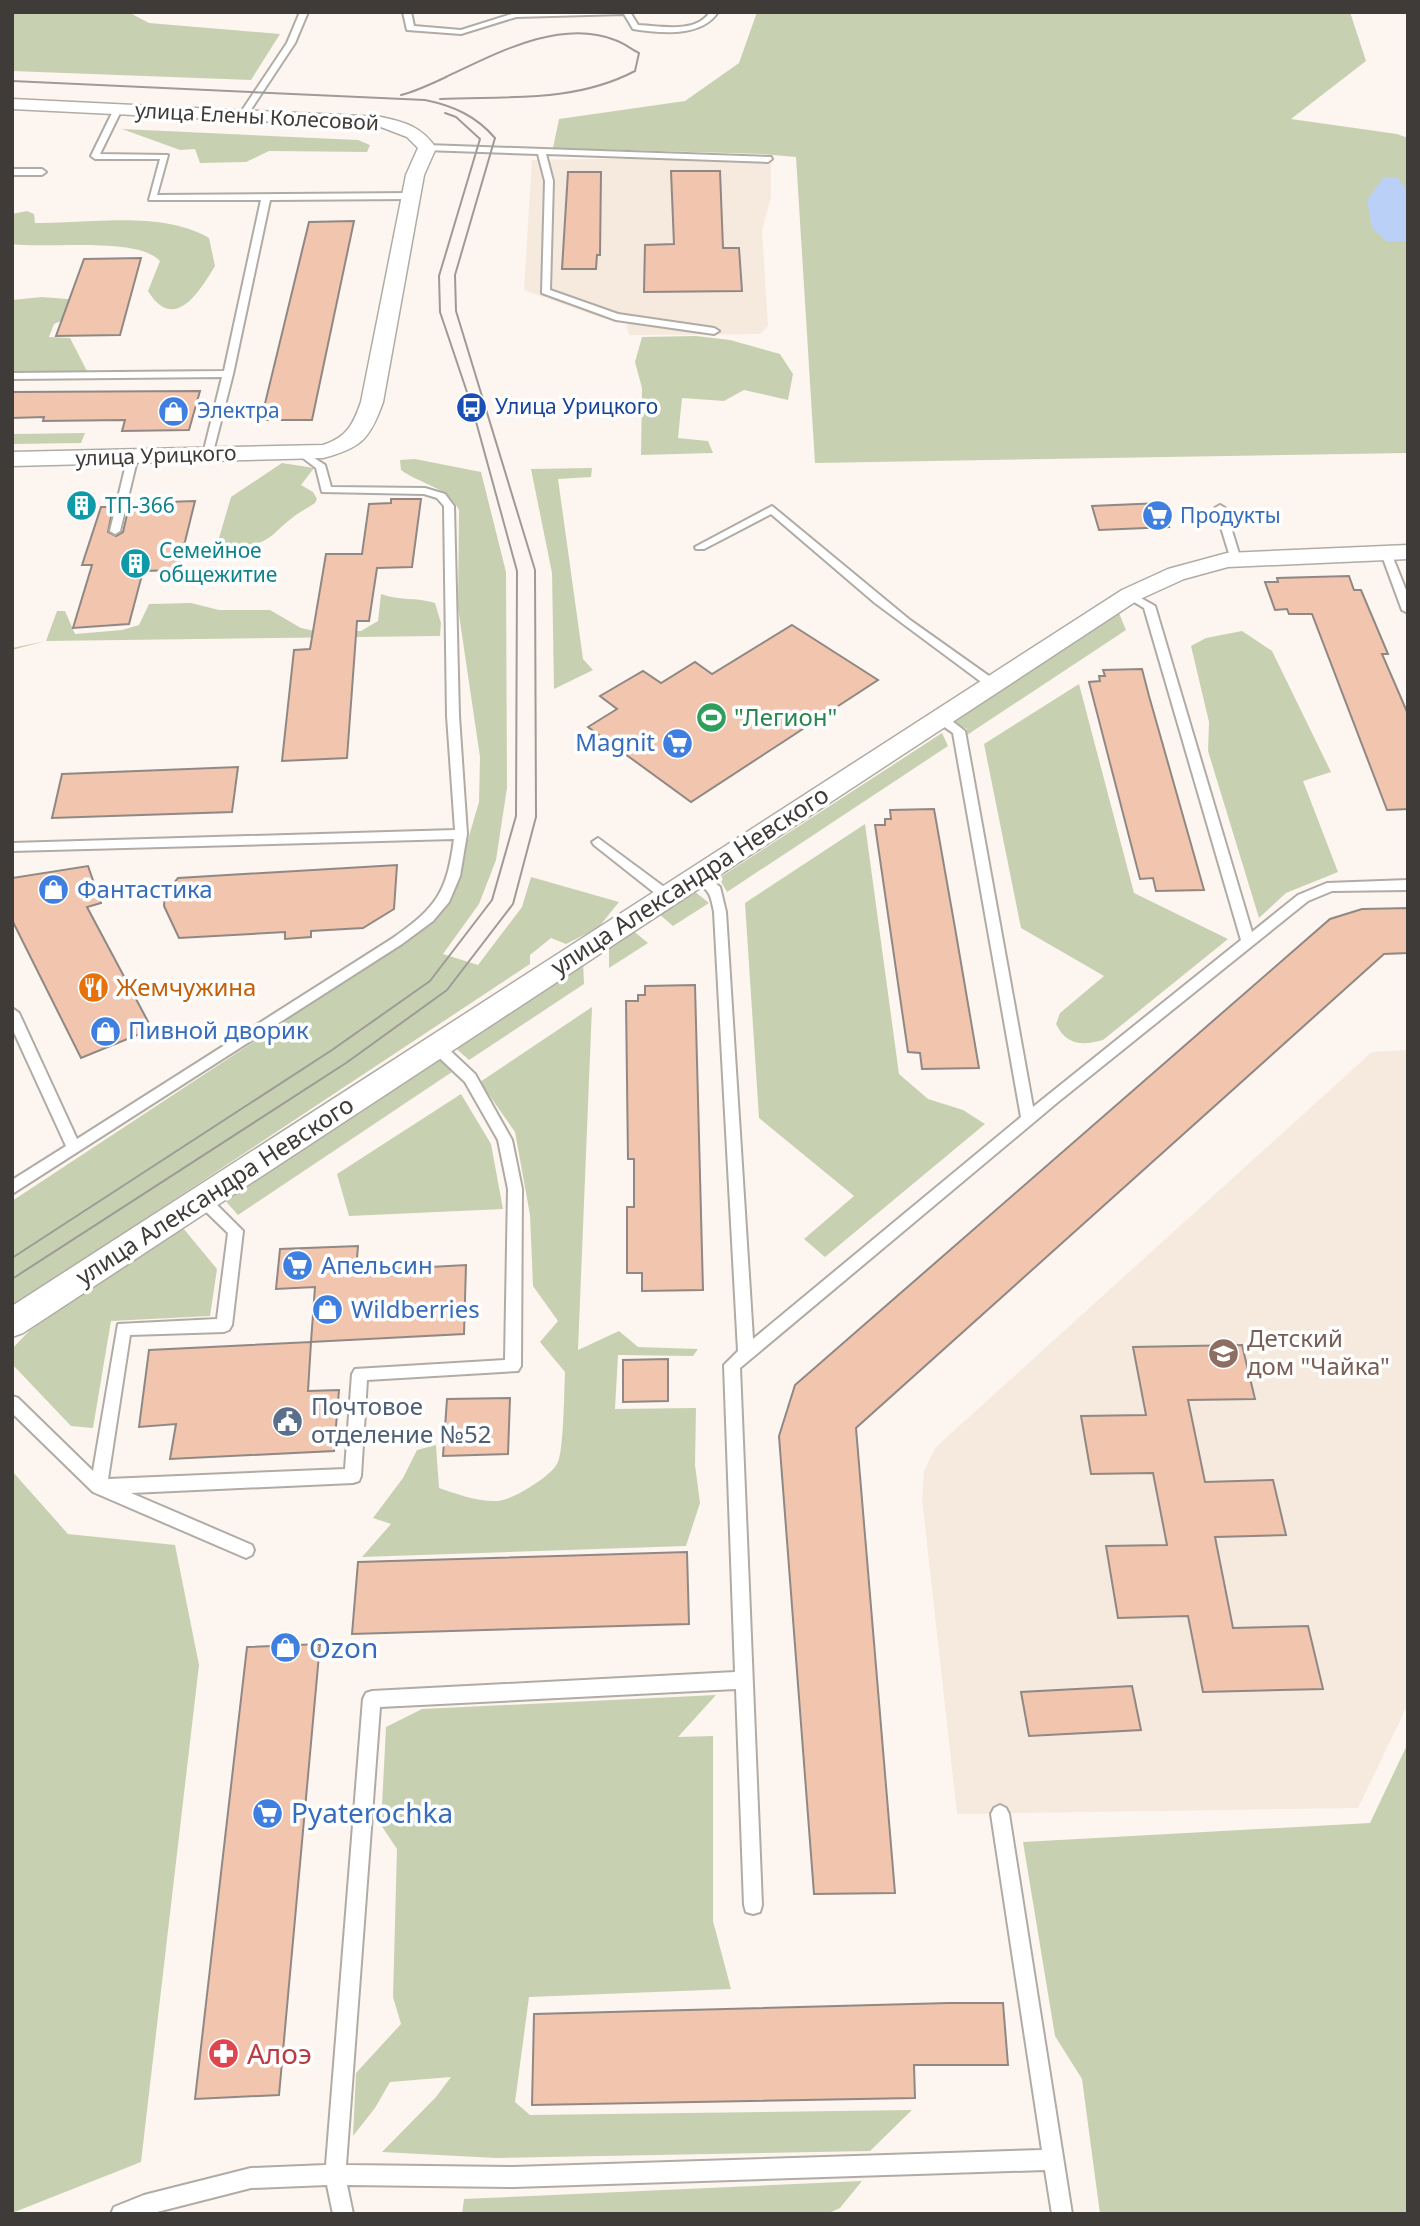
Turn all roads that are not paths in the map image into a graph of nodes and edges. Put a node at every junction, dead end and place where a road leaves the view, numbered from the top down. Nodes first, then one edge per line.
1 (304, 12) edge
2 (407, 12) edge
3 (715, 12) edge
4 (12, 104) edge
5 (118, 109) junction
6 (243, 115) junction
7 (427, 148) junction
8 (541, 150) junction
9 (768, 159) dead end
10 (12, 172) edge
11 (42, 172) dead end
12 (411, 196) junction
13 (267, 197) junction
14 (714, 331) dead end
15 (228, 374) junction
16 (12, 376) edge
17 (300, 452) junction
18 (208, 454) junction
19 (134, 456) junction
20 (12, 459) edge
21 (1220, 508) dead end
22 (116, 531) dead end
23 (700, 547) dead end
24 (1397, 552) edge
25 (1236, 560) junction
26 (1130, 595) junction
27 (1408, 610) edge
28 (992, 684) junction
29 (940, 718) junction
30 (461, 834) junction
31 (598, 842) dead end
32 (12, 847) edge
33 (698, 875) junction
34 (1408, 885) edge
35 (666, 895) junction
36 (1248, 941) junction
37 (12, 1013) edge
38 (436, 1046) junction
39 (1028, 1119) junction
40 (74, 1149) junction
41 (12, 1188) edge
42 (204, 1200) junction
43 (12, 1323) edge
44 (746, 1353) junction
45 (12, 1402) edge
46 (99, 1487) junction
47 (246, 1550) dead end
48 (744, 1681) junction
49 (999, 1814) dead end
50 (753, 1905) dead end
51 (1054, 2160) junction
52 (335, 2175) junction
53 (121, 2214) edge
54 (343, 2214) edge
55 (1062, 2214) edge

1 - 6 lane
2 - 3 lane
4 - 5 street, улица Елены Колесовой
5 - 6 street, улица Елены Колесовой
5 - 13 lane
6 - 7 street, улица Елены Колесовой
7 - 8 lane
7 - 12 street
8 - 9 lane
8 - 14 lane
10 - 11 lane
12 - 13 lane
12 - 17 street
13 - 15 lane
15 - 16 lane
15 - 18 lane
17 - 18 street, улица Урицкого
17 - 30 lane
18 - 19 street, улица Урицкого
19 - 20 street, улица Урицкого
19 - 22 lane
21 - 25 lane
23 - 28 lane
24 - 25 street, улица Александра Невского
24 - 27 lane
25 - 26 street, улица Александра Невского
26 - 28 street, улица Александра Невского
26 - 36 lane
28 - 29 street, улица Александра Невского
29 - 33 street, улица Александра Невского
29 - 39 lane
30 - 32 lane
30 - 40 lane
31 - 35 lane
33 - 35 street, улица Александра Невского
33 - 44 lane
34 - 36 lane
35 - 38 street, улица Александра Невского
36 - 39 lane
37 - 40 lane
38 - 42 street, улица Александра Невского
38 - 46 lane
39 - 44 lane
40 - 41 lane
42 - 43 street, улица Александра Невского
42 - 46 lane
44 - 48 lane
45 - 46 lane
46 - 47 lane
48 - 50 lane
48 - 52 lane
49 - 51 lane
51 - 52 lane
51 - 55 lane
52 - 53 lane
52 - 54 lane

